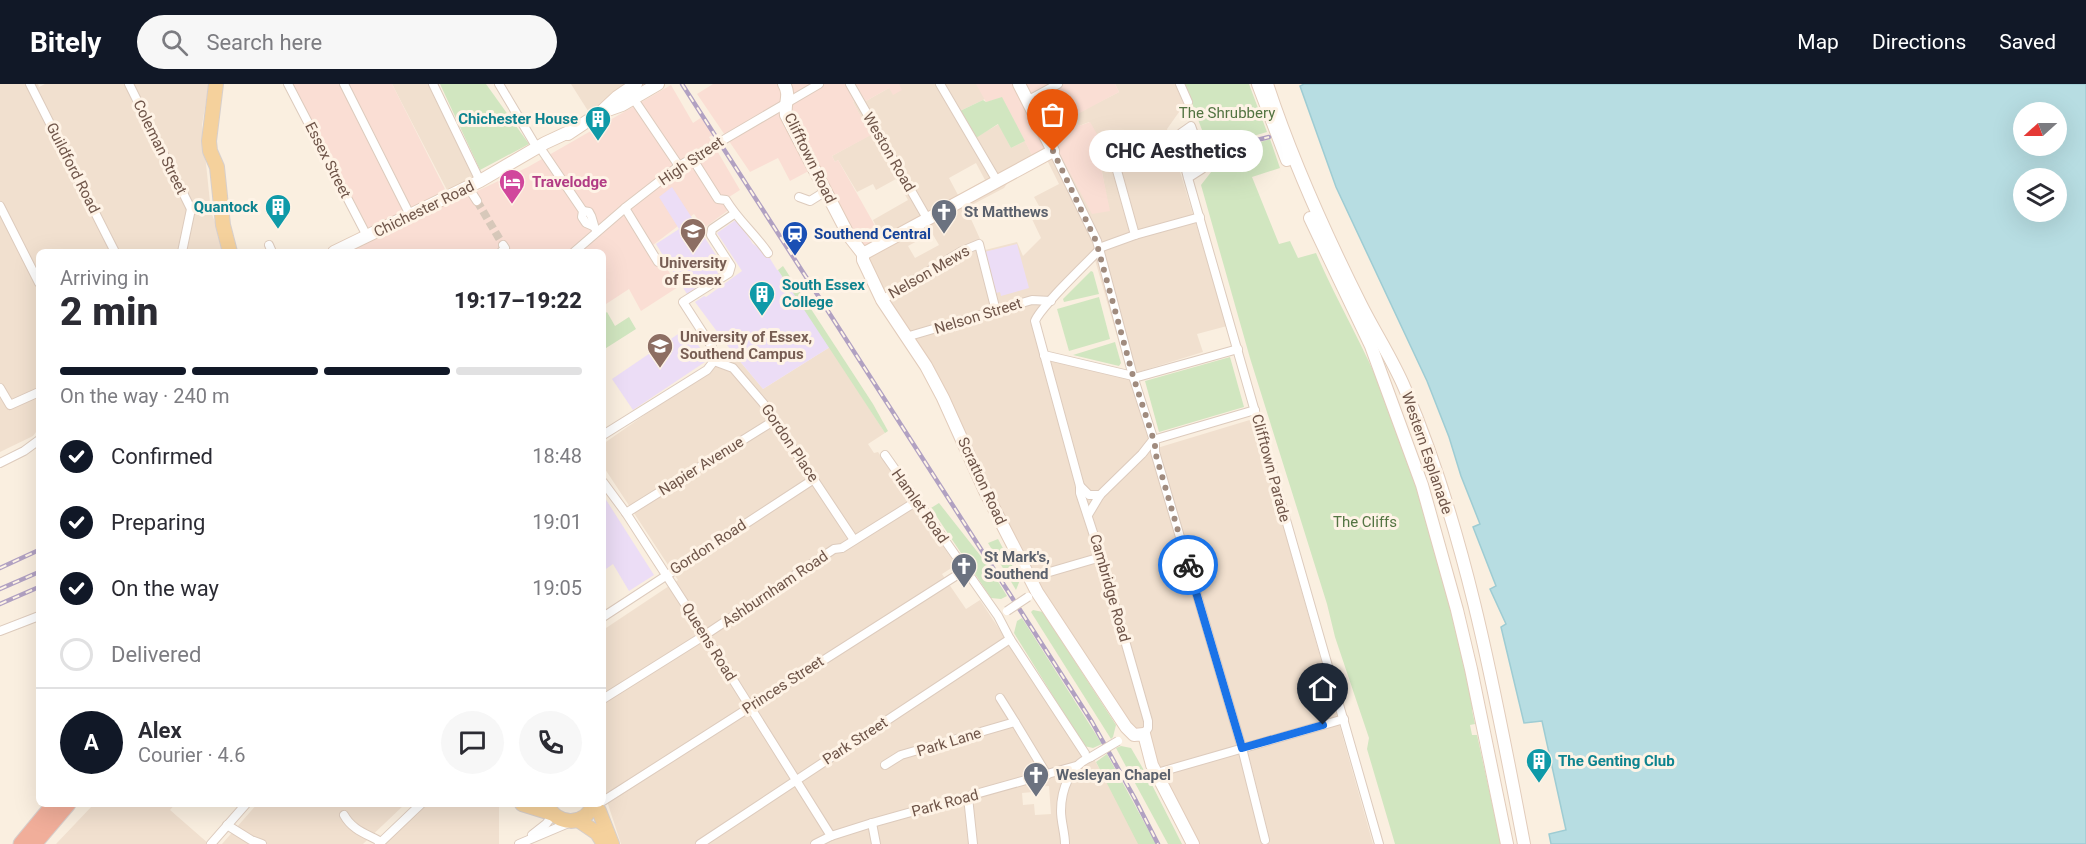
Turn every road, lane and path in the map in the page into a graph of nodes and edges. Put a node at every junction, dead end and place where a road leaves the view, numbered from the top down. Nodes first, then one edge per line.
1 (30, 84) edge
2 (129, 84) edge
3 (216, 84) edge
4 (288, 84) edge
5 (344, 84) edge
6 (433, 84) edge
7 (499, 84) edge
8 (658, 84) edge
9 (784, 84) edge
10 (819, 84) edge
11 (850, 84) edge
12 (940, 84) edge
13 (1019, 84) edge
14 (1058, 84) edge
15 (1180, 84) edge
16 (1258, 84) edge
17 (1267, 84) edge
18 (630, 89) edge
19 (1027, 101) junction
20 (1188, 102) dead end
21 (781, 105) junction
22 (781, 118) dead end
23 (540, 150) junction
24 (1053, 151) junction
25 (692, 158) junction
26 (679, 166) junction
27 (1116, 167) dead end
28 (1188, 178) junction
29 (480, 181) junction
30 (997, 181) junction
31 (468, 187) junction
32 (826, 191) junction
33 (800, 197) dead end
34 (477, 201) tunnel mouth
35 (0, 206) edge
36 (625, 208) junction
37 (191, 209) junction
38 (203, 210) dead end
39 (734, 214) junction
40 (410, 215) junction
41 (1200, 217) junction
42 (927, 220) junction
43 (595, 229) junction
44 (1135, 234) junction
45 (367, 236) junction
46 (113, 249) edge
47 (183, 249) edge
48 (229, 249) edge
49 (340, 249) edge
50 (577, 249) edge
51 (1099, 249) junction
52 (768, 253) dead end
53 (863, 254) junction
54 (658, 262) dead end
55 (36, 277) edge
56 (882, 300) junction
57 (1051, 301) junction
58 (996, 311) junction
59 (906, 337) junction
60 (1238, 349) junction
61 (1044, 355) junction
62 (714, 361) junction
63 (1133, 377) junction
64 (0, 388) edge
65 (36, 393) edge
66 (1255, 410) junction
67 (775, 420) junction
68 (606, 433) edge
69 (1153, 440) junction
70 (36, 442) edge
71 (1151, 450) junction
72 (885, 455) dead end
73 (0, 464) edge
74 (814, 479) junction
75 (606, 486) edge
76 (1080, 486) junction
77 (1100, 495) junction
78 (917, 501) junction
79 (626, 513) junction
80 (1088, 515) junction
81 (854, 540) junction
82 (1101, 557) junction
83 (965, 570) junction
84 (666, 575) junction
85 (1029, 578) junction
86 (1033, 595) junction
87 (606, 615) edge
88 (998, 616) junction
89 (36, 617) edge
90 (0, 631) edge
91 (705, 635) junction
92 (1010, 639) junction
93 (606, 697) edge
94 (999, 698) dead end
95 (749, 706) junction
96 (1344, 719) junction
97 (1015, 722) junction
98 (1130, 732) junction
99 (1144, 734) junction
100 (1242, 748) junction
101 (1089, 757) junction
102 (885, 765) dead end
103 (1076, 766) junction
104 (1157, 773) junction
105 (1049, 775) junction
106 (796, 780) junction
107 (968, 797) junction
108 (1062, 797) junction
109 (606, 799) edge
110 (52, 807) edge
111 (65, 807) edge
112 (243, 807) edge
113 (418, 807) edge
114 (592, 807) edge
115 (596, 807) edge
116 (551, 810) edge
117 (344, 815) dead end
118 (575, 821) junction
119 (872, 823) junction
120 (228, 825) junction
121 (831, 836) junction
122 (1265, 840) dead end
123 (380, 843) edge
124 (521, 843) edge
125 (1065, 843) edge
126 (21, 844) edge
127 (34, 844) edge
128 (211, 844) edge
129 (261, 844) edge
130 (604, 844) edge
131 (612, 844) edge
132 (700, 844) edge
133 (815, 844) edge
134 (876, 844) edge
135 (973, 844) edge
136 (1193, 844) edge
137 (1379, 844) edge
138 (1507, 844) edge
139 (1524, 844) edge

1 - 46 street, Guildford Road
2 - 37 street, Coleman Street
3 - 48 main road
4 - 45 street, Essex Street
5 - 40 street
6 - 29 street
7 - 23 street
8 - 18 street, Chichester Road
9 - 21 street, Clifftown Road
10 - 21 street, High Street
11 - 42 street, Weston Road
12 - 30 street
13 - 19 street
14 - 19 street
15 - 20 street
16 - 138 street, Western Esplanade
17 - 139 street, Western Esplanade
18 - 23 street, Chichester Road
18 - 26 street
19 - 24 street
21 - 22 street
21 - 25 street, High Street
21 - 32 street, Clifftown Road
23 - 29 street, Chichester Road
23 - 43 street
24 - 30 street
24 - 51 street
25 - 26 street, High Street
25 - 39 street
26 - 36 street, High Street
27 - 44 street
28 - 28 street, Clifftown Parade
28 - 41 street, Clifftown Parade
29 - 31 street, Chichester Road
30 - 42 street
31 - 34 street
31 - 40 street, Chichester Road
32 - 33 street
32 - 53 street, Clifftown Road
35 - 55 street
36 - 43 street, High Street
36 - 54 street
37 - 38 street
37 - 47 street
39 - 52 street
39 - 62 street
40 - 45 street, Chichester Road
41 - 44 street
41 - 60 street, Clifftown Parade
42 - 53 street
43 - 50 street, High Street
44 - 51 street
45 - 49 street, Chichester Road
51 - 57 street
51 - 63 street
53 - 56 street, Clifftown Road
56 - 58 street, Nelson Mews
56 - 59 street, Clifftown Road
57 - 58 street, Nelson Street
57 - 61 street, Cambridge Road
58 - 59 street, Nelson Street
59 - 85 street, Scratton Road
60 - 63 street
60 - 66 street, Clifftown Parade
61 - 63 street
61 - 76 street, Cambridge Road
62 - 67 street, Gordon Place
62 - 68 street
63 - 69 street
64 - 65 street
66 - 69 street
66 - 96 street, Clifftown Parade
67 - 74 street, Gordon Place
67 - 79 street, Napier Avenue
69 - 71 street
70 - 73 street
71 - 77 street
71 - 100 street
72 - 78 street, Hamlet Road
74 - 81 street, Gordon Place
74 - 84 street, Gordon Road
75 - 79 street, Queens Road
76 - 77 street
76 - 80 street, Cambridge Road
77 - 80 street
78 - 81 street, Ashburnham Road
78 - 83 street, Hamlet Road
79 - 84 street, Queens Road
80 - 82 street, Cambridge Road
81 - 91 street, Ashburnham Road
82 - 85 street
82 - 99 street, Cambridge Road
83 - 88 street, Hamlet Road
83 - 95 street, Princes Street
84 - 87 street, Gordon Road
84 - 91 street, Queens Road
85 - 86 street, Scratton Road
86 - 88 street, bridge
86 - 98 street, Scratton Road
88 - 92 street, Hamlet Road
89 - 90 street
91 - 93 street, Ashburnham Road
91 - 95 street, Queens Road
92 - 101 street, Hamlet Road
92 - 106 street, Park Street
94 - 97 street
95 - 106 street, Queens Road
95 - 109 street, Princes Street
96 - 100 street
96 - 137 street, Clifftown Parade
97 - 102 street, Park Lane
97 - 105 street
98 - 99 street
98 - 101 street, Park Road, bridge
99 - 104 street, Cambridge Road
100 - 104 street
100 - 122 street
101 - 103 street, Park Road
103 - 105 street, Park Road
103 - 108 street
104 - 136 street, Cambridge Road
105 - 107 street, Park Road
105 - 108 street
106 - 121 street, Queens Road
106 - 132 street, Park Street
107 - 119 street, Park Road
107 - 135 street
108 - 125 street
110 - 126 highway
111 - 127 highway
112 - 120 street
113 - 123 street
114 - 118 main road
115 - 131 main road
116 - 118 main road
116 - 124 street
117 - 123 street
118 - 124 street
118 - 130 main road
119 - 121 street, Park Road
119 - 134 street
120 - 128 street
120 - 129 street
121 - 133 street, Park Road

